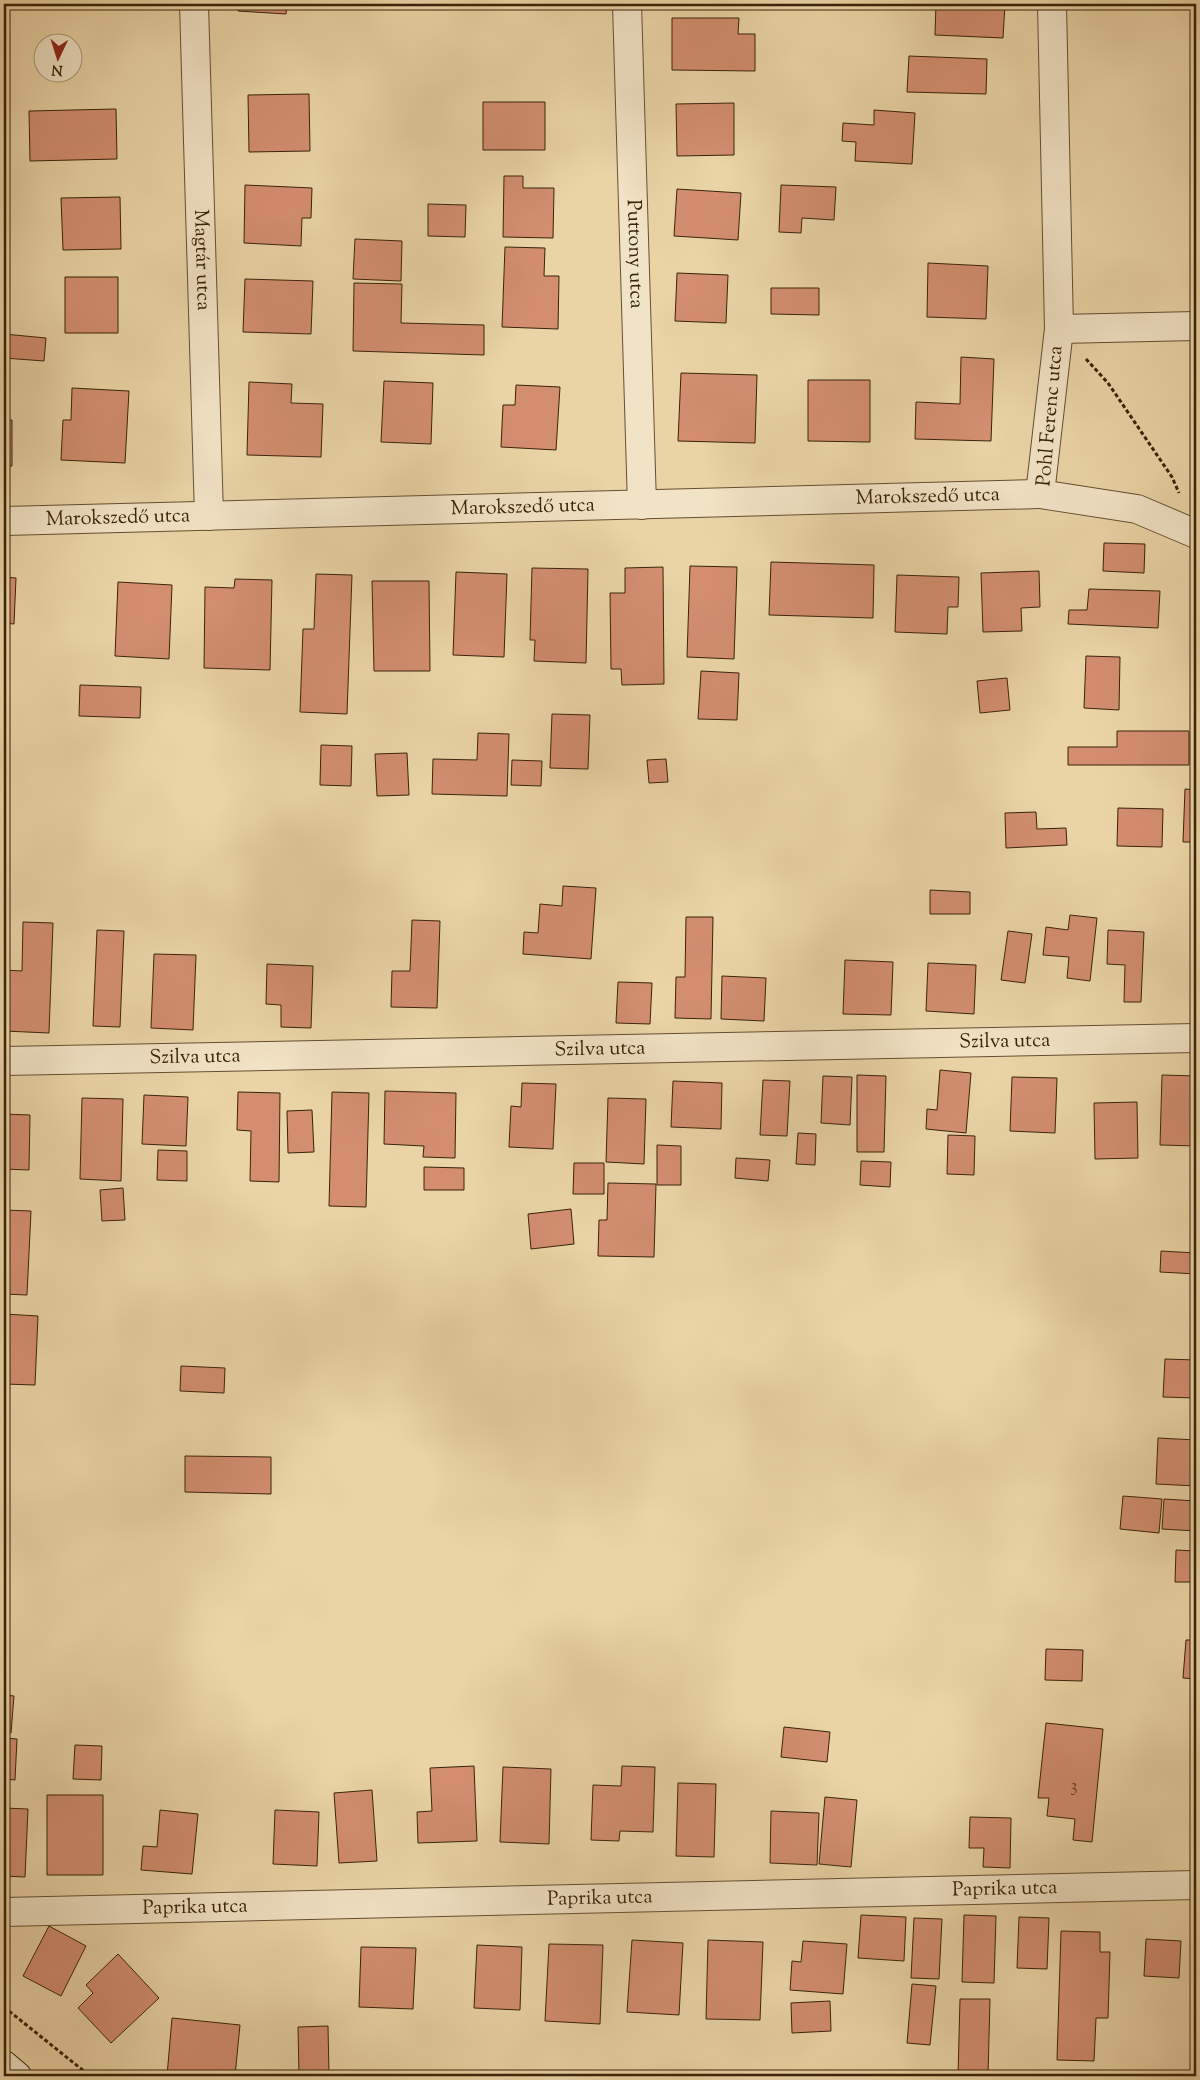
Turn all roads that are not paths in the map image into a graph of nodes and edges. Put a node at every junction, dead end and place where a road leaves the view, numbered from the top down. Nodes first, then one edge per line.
1 (194, 4) edge
2 (627, 4) edge
3 (1052, 4) edge
4 (1196, 326) edge
5 (1059, 329) junction
6 (1040, 494) junction
7 (642, 505) junction
8 (209, 516) junction
9 (4, 521) edge
10 (1196, 534) edge
11 (1196, 1038) edge
12 (4, 1061) edge
13 (1196, 1885) edge
14 (4, 1912) edge
15 (4, 2065) edge
16 (18, 2076) edge

1 - 8 street, Magtár utca
2 - 7 street, Puttony utca
3 - 5 street, Pohl Ferenc utca
4 - 5 street
5 - 6 street, Pohl Ferenc utca
6 - 7 street, Marokszedő utca
6 - 10 street, Pohl Ferenc utca
7 - 8 street, Marokszedő utca
8 - 9 street, Marokszedő utca
11 - 12 street, Szilva utca
13 - 14 street, Paprika utca
15 - 16 street

